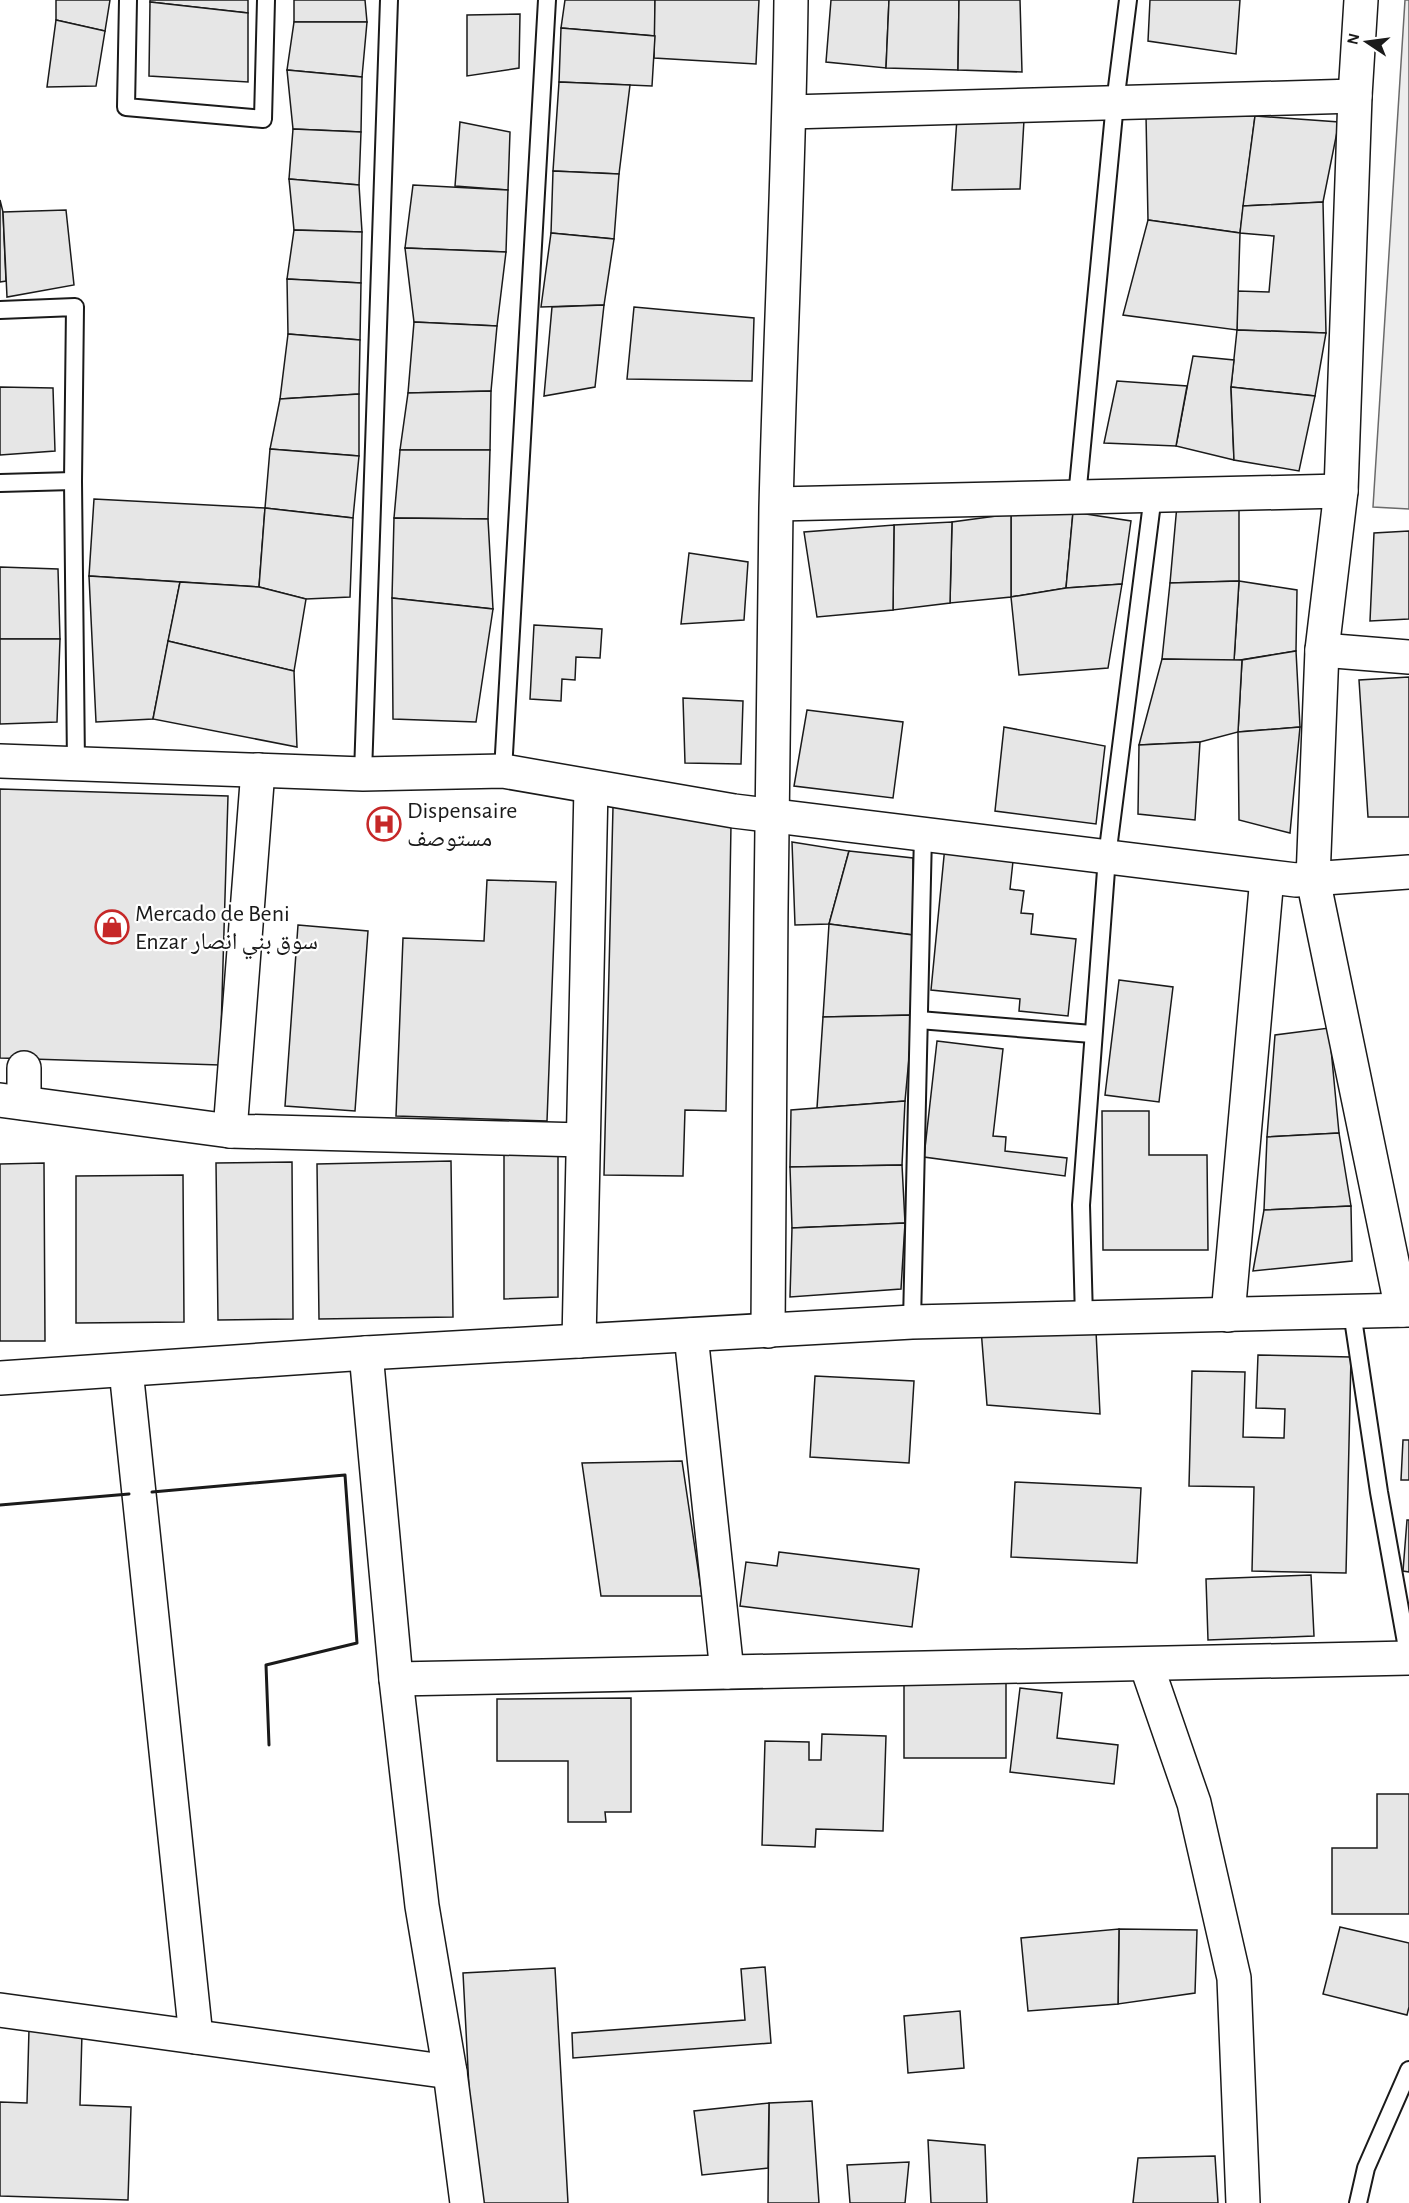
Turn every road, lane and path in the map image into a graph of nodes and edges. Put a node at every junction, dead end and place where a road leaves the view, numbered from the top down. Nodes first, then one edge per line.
1 (128, 0) edge
2 (266, 0) edge
3 (389, 0) edge
4 (547, 0) edge
5 (790, 0) edge
6 (1128, 0) edge
7 (1361, 0) edge
8 (1355, 96) junction
9 (1115, 103) junction
10 (790, 112) junction
11 (0, 310) edge
12 (73, 480) junction
13 (0, 483) edge
14 (1341, 491) junction
15 (1153, 495) junction
16 (1077, 497) junction
17 (777, 504) junction
18 (1322, 650) junction
19 (1409, 657) edge
20 (0, 761) edge
21 (76, 764) junction
22 (258, 770) junction
23 (503, 771) junction
24 (363, 774) junction
25 (591, 786) junction
26 (771, 815) junction
27 (923, 834) junction
28 (1107, 857) junction
29 (1409, 872) edge
30 (1267, 877) junction
31 (1313, 879) junction
32 (919, 1020) junction
33 (1092, 1034) junction
34 (24, 1068) dead end
35 (12, 1102) edge
36 (230, 1131) junction
37 (583, 1140) junction
38 (1405, 1310) edge
39 (1352, 1312) junction
40 (1228, 1315) junction
41 (1084, 1318) junction
42 (912, 1322) junction
43 (768, 1331) junction
44 (691, 1335) junction
45 (579, 1341) junction
46 (366, 1353) junction
47 (126, 1370) junction
48 (0, 1378) edge
49 (1409, 1658) edge
50 (1146, 1664) junction
51 (727, 1672) junction
52 (396, 1679) junction
53 (0, 2010) edge
54 (196, 2037) junction
55 (1409, 2070) edge
56 (450, 2072) junction
57 (467, 2203) edge
58 (1243, 2203) edge
59 (1358, 2203) edge

1 - 2 lane
3 - 24 lane
4 - 23 lane
5 - 10 street
6 - 9 lane
7 - 8 street
8 - 9 street
8 - 14 street
9 - 10 street
9 - 16 lane
10 - 17 street
11 - 12 lane
12 - 13 lane
12 - 21 lane
14 - 15 street
14 - 18 street
15 - 16 street
15 - 28 lane
16 - 17 street
17 - 26 street
18 - 19 street
18 - 31 street
20 - 21 street
21 - 22 street
22 - 24 street
22 - 36 street
23 - 24 street
23 - 25 street
25 - 26 street
25 - 37 street
26 - 27 street
26 - 43 street
27 - 28 street
27 - 32 lane
28 - 30 street
28 - 33 lane
29 - 31 street
30 - 31 street
30 - 40 street
31 - 38 street
32 - 33 lane
32 - 42 lane
33 - 41 lane
34 - 35 street
35 - 36 street
36 - 37 street
37 - 45 street
38 - 39 street
39 - 40 street
39 - 49 lane
40 - 41 street
41 - 42 street
42 - 43 street
43 - 44 street
44 - 45 street
44 - 51 street
45 - 46 street
46 - 47 street
46 - 52 street
47 - 48 street
47 - 54 street
49 - 50 street
50 - 51 street
50 - 58 street
51 - 52 street
52 - 56 street
53 - 54 street
54 - 56 street
55 - 59 lane
56 - 57 street

